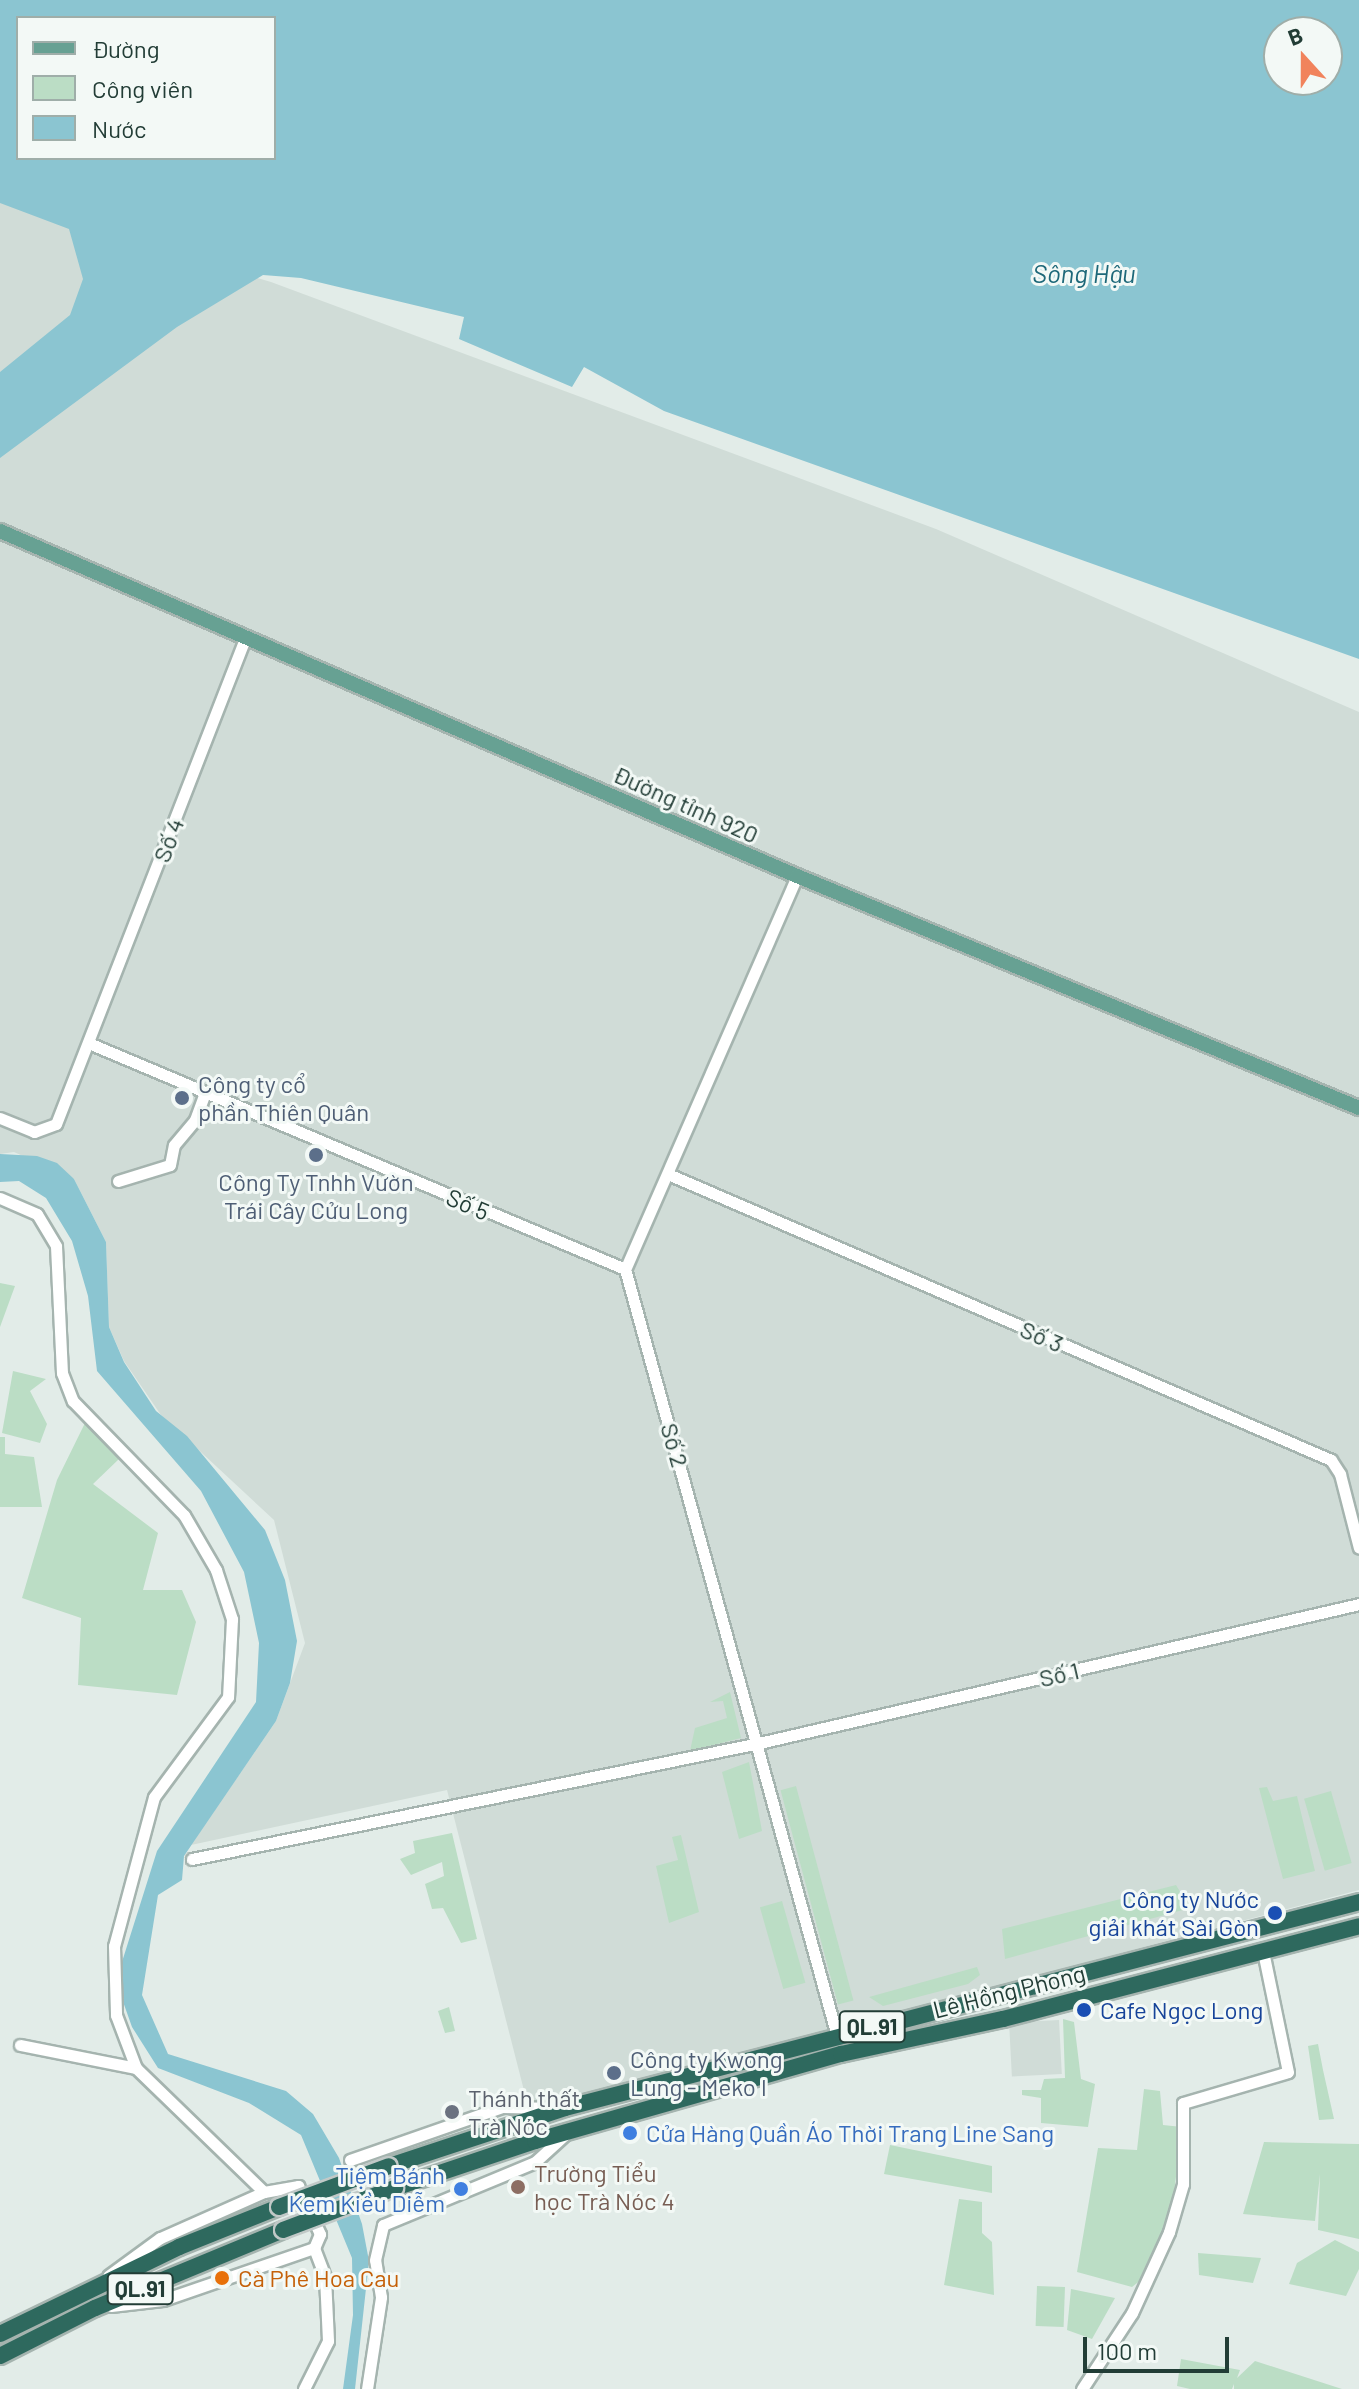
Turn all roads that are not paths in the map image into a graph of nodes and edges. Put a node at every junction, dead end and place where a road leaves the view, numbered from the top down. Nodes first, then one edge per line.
1 (0, 531) edge
2 (246, 636) junction
3 (797, 876) junction
4 (91, 1044) junction
5 (205, 1092) junction
6 (1359, 1108) edge
7 (0, 1118) edge
8 (668, 1174) junction
9 (118, 1181) dead end
10 (0, 1198) edge
11 (625, 1269) junction
12 (1359, 1548) edge
13 (1359, 1604) edge
14 (759, 1743) junction
15 (192, 1859) dead end
16 (1359, 1902) edge
17 (1359, 1926) edge
18 (1263, 1951) junction
19 (837, 2036) junction
20 (20, 2045) dead end
21 (841, 2054) junction
22 (141, 2074) junction
23 (565, 2108) junction
24 (569, 2131) junction
25 (350, 2160) dead end
26 (264, 2192) junction
27 (158, 2248) junction
28 (314, 2248) junction
29 (172, 2276) junction
30 (169, 2298) junction
31 (95, 2308) junction
32 (0, 2334) edge
33 (0, 2356) edge
34 (304, 2389) edge
35 (367, 2389) edge
36 (1082, 2389) edge

1 - 2 main road, Đường tỉnh 920
2 - 3 main road, Đường tỉnh 920
2 - 4 street, Số 4
3 - 6 main road, Đường tỉnh 920
3 - 8 street
4 - 5 street, Số 5
4 - 7 street, Số 4
5 - 9 street
5 - 11 street, Số 5
8 - 11 street
8 - 12 street, Số 3
10 - 22 street
11 - 14 street, Số 2
13 - 14 street, Số 1
14 - 15 street, Số 1
14 - 19 street, Số 2
16 - 19 highway, Lê Hồng Phong / QL.91
17 - 18 highway, Lê Hồng Phong / QL.91
18 - 21 highway, Lê Hồng Phong / QL.91
18 - 36 street
19 - 21 highway
19 - 23 highway, Lê Hồng Phong / QL.91
20 - 22 street
21 - 24 highway, Lê Hồng Phong / QL.91
22 - 26 street
23 - 25 street
23 - 27 highway, Lê Hồng Phong / QL.91, bridge
24 - 29 highway, Lê Hồng Phong / QL.91, bridge
24 - 35 street
26 - 27 street
26 - 28 street
27 - 32 highway, QL.91
28 - 30 street
28 - 34 street
29 - 30 street
29 - 31 highway, QL.91
30 - 31 street
31 - 33 highway, QL.91

